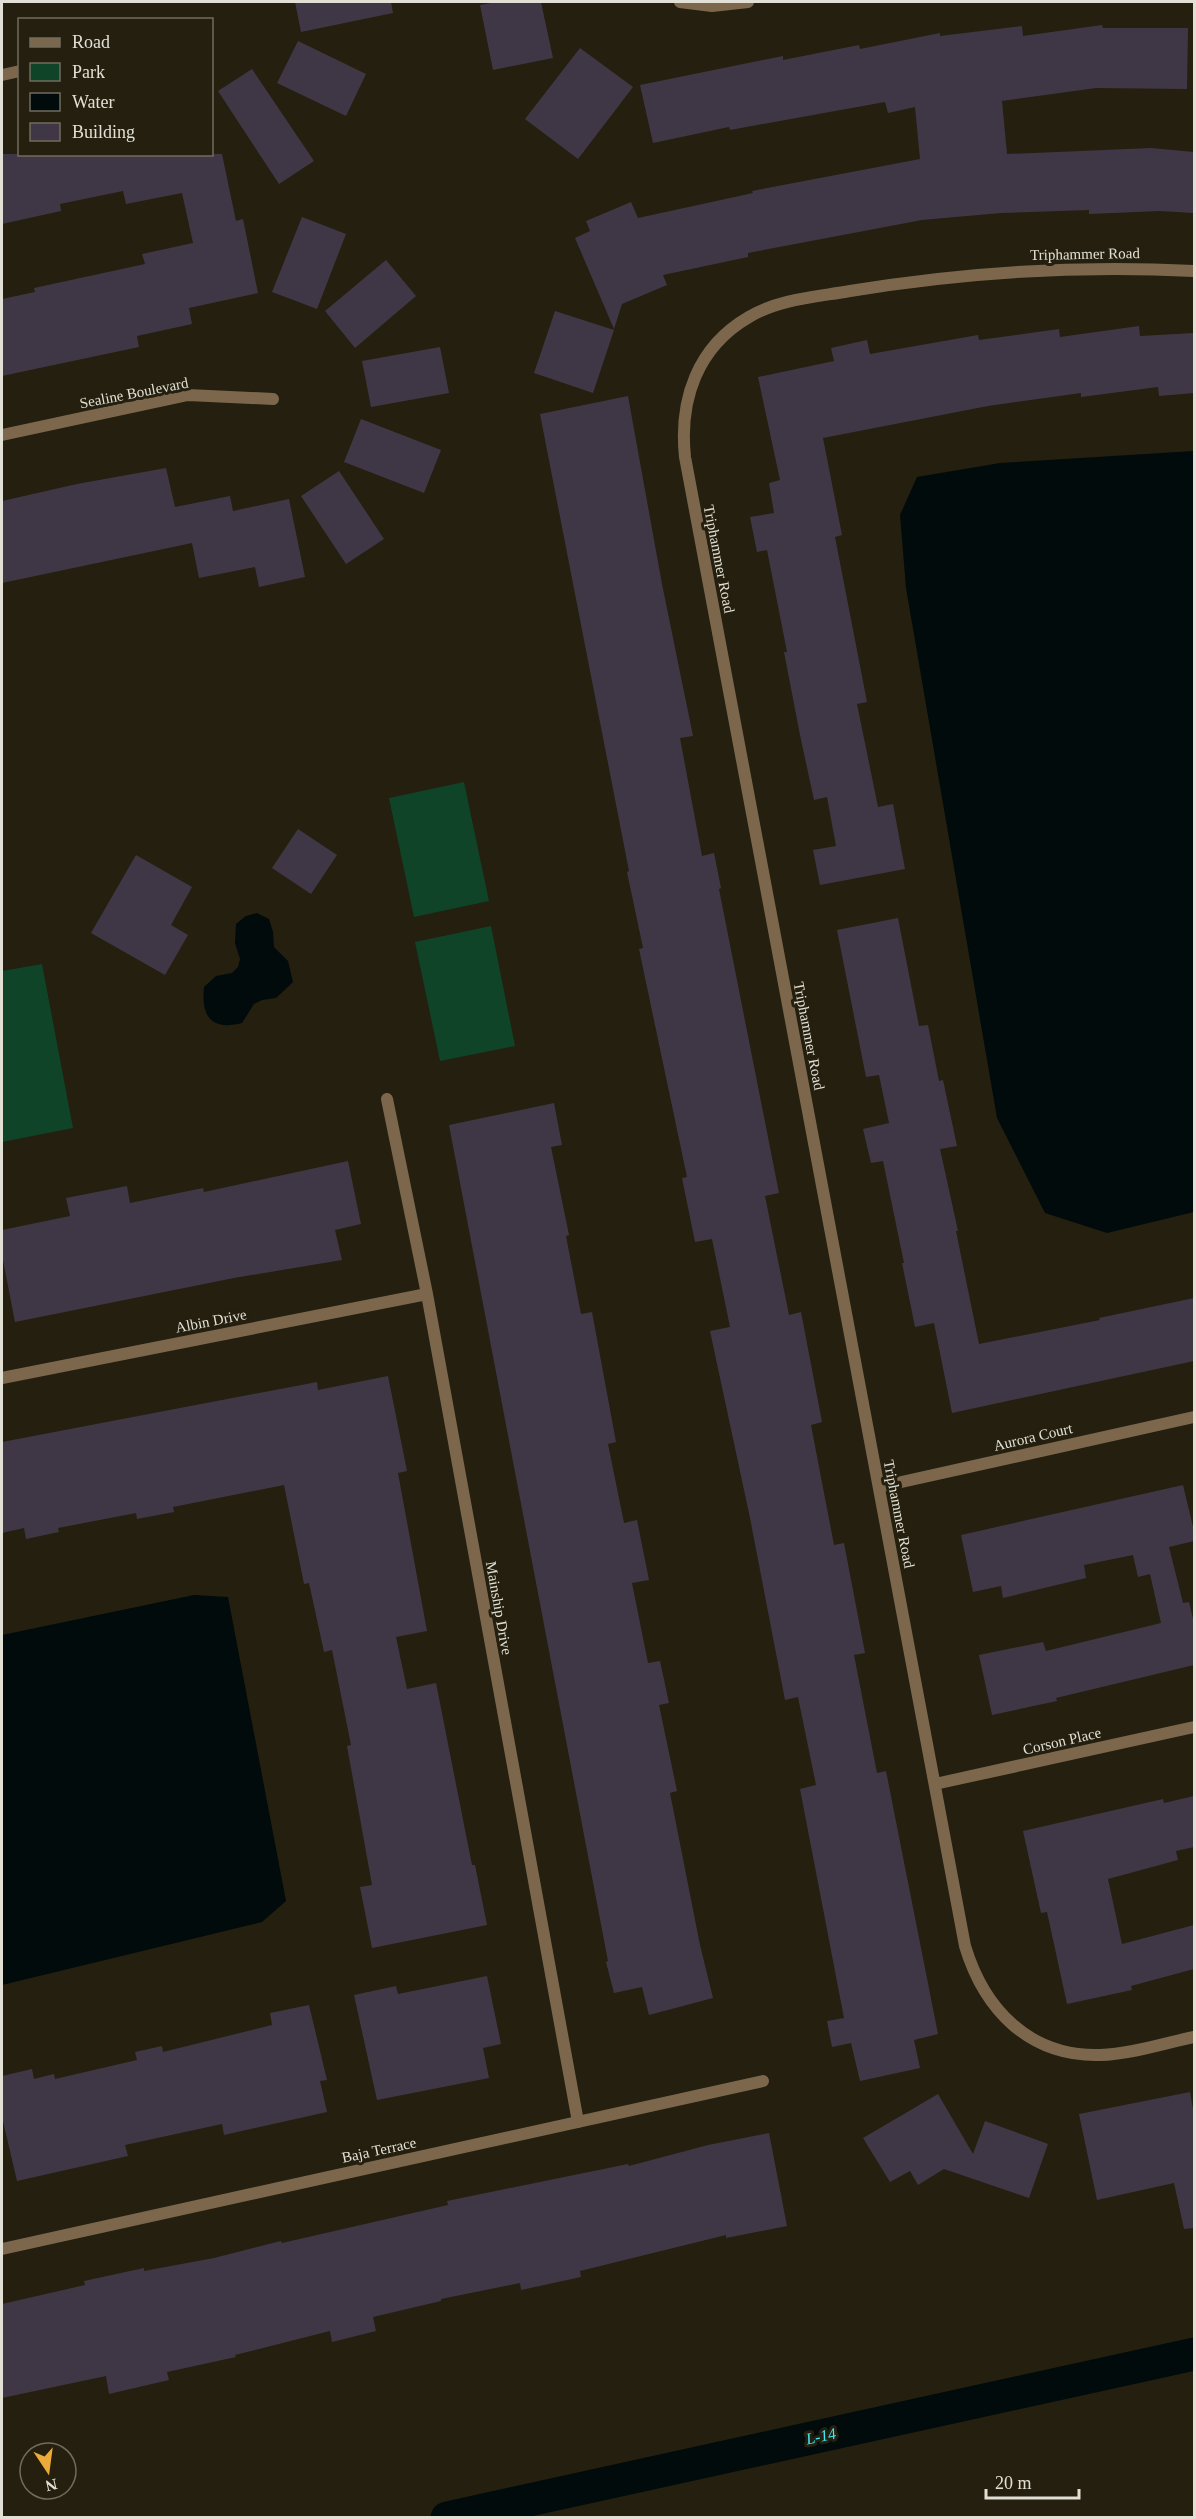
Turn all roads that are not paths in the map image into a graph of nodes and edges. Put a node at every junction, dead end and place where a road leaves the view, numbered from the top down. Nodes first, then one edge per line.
1 (680, 2) edge
2 (748, 2) edge
3 (18, 71) edge
4 (2, 75) edge
5 (1194, 271) edge
6 (273, 399) dead end
7 (2, 435) edge
8 (387, 1100) dead end
9 (427, 1294) junction
10 (2, 1378) edge
11 (1194, 1416) edge
12 (879, 1487) junction
13 (1194, 1727) edge
14 (935, 1784) junction
15 (1194, 2037) edge
16 (763, 2081) dead end
17 (579, 2122) junction
18 (2, 2249) edge

1 - 2 street
3 - 4 street
5 - 12 street, Triphammer Road
6 - 7 street, Sealine Boulevard
8 - 9 street, Mainship Drive
9 - 10 street, Albin Drive
9 - 17 street, Mainship Drive
11 - 12 street, Aurora Court
12 - 14 street, Triphammer Road
13 - 14 street, Corson Place
14 - 15 street, Triphammer Road
16 - 17 street, Baja Terrace
17 - 18 street, Baja Terrace

